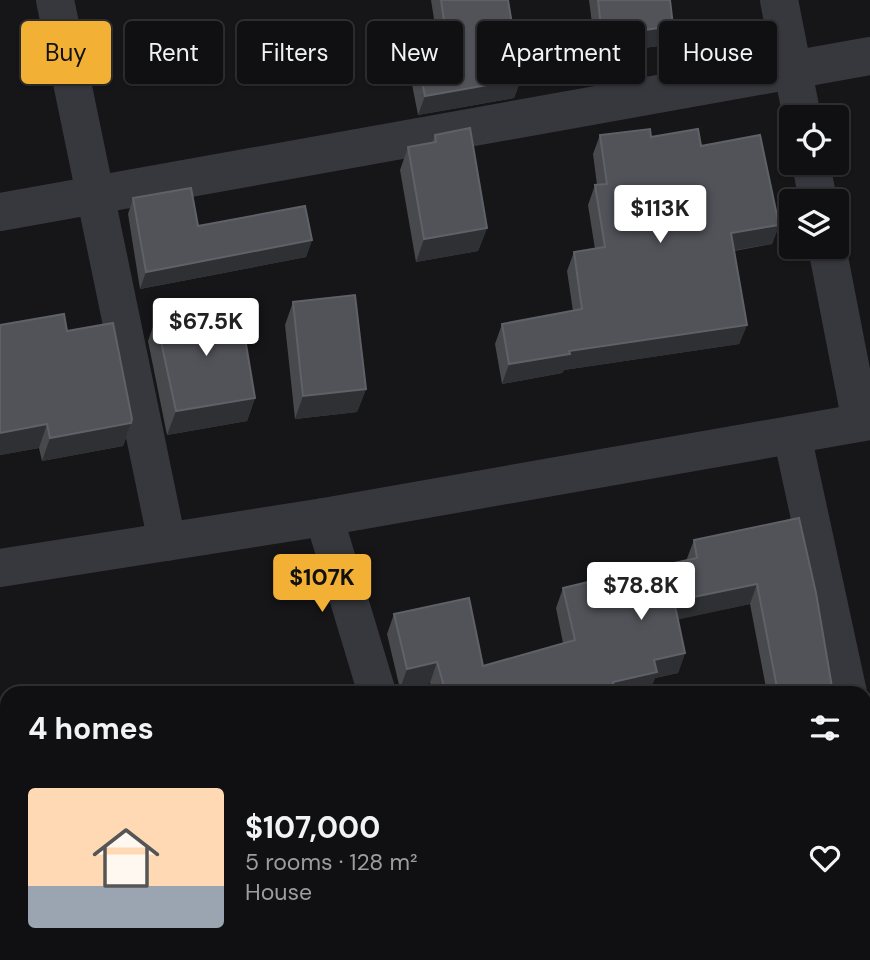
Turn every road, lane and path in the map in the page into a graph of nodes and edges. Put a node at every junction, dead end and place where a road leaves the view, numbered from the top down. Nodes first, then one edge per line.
1 (55, 0) edge
2 (779, 0) edge
3 (870, 56) edge
4 (793, 70) junction
5 (800, 105) edge
6 (95, 197) junction
7 (0, 212) edge
8 (830, 259) edge
9 (866, 422) edge
10 (792, 435) junction
11 (324, 517) junction
12 (167, 542) junction
13 (0, 568) edge
14 (375, 686) edge
15 (846, 686) edge

1 - 6 street
2 - 4 street
3 - 4 street
4 - 5 street
4 - 6 street
6 - 7 street
6 - 12 street
8 - 9 street
9 - 10 street
10 - 11 street
10 - 15 street
11 - 12 street
11 - 14 street
12 - 13 street

